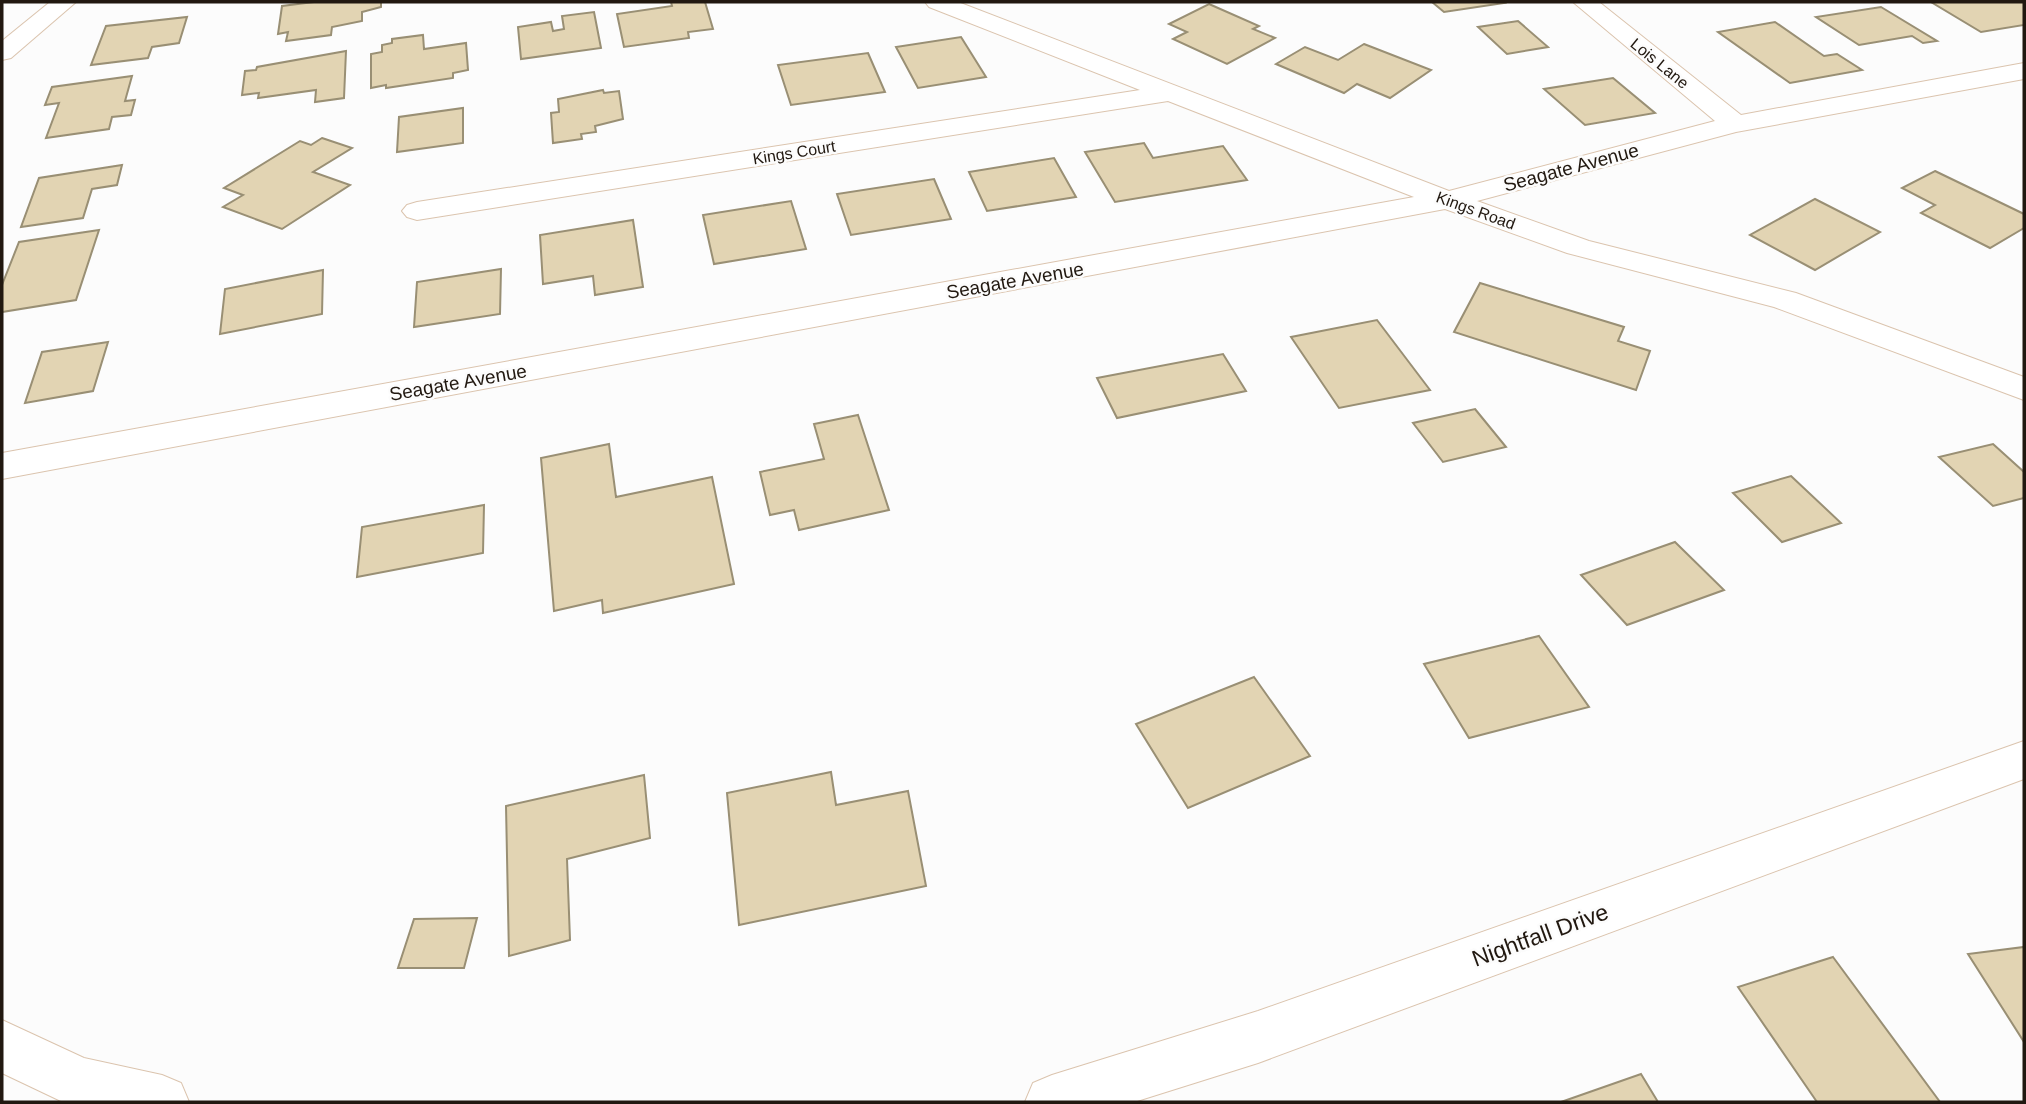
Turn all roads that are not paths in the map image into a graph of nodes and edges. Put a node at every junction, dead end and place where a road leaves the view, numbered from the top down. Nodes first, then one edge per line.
1 (64, 2) edge
2 (937, 2) edge
3 (1585, 2) edge
4 (2, 53) edge
5 (2024, 71) edge
6 (1171, 93) junction
7 (1736, 124) junction
8 (1447, 200) junction
9 (417, 211) dead end
10 (2024, 389) edge
11 (2, 466) edge
12 (2024, 760) edge
13 (2, 1046) edge
14 (162, 1102) edge
15 (1052, 1102) edge

1 - 4 street
2 - 6 street, Kings Road
3 - 7 street, Lois Lane
5 - 7 street, Seagate Avenue
6 - 8 street, Kings Road
6 - 9 street, Kings Court
7 - 8 street, Seagate Avenue
8 - 10 street, Kings Road
8 - 11 street, Seagate Avenue
12 - 15 street, Nightfall Drive
13 - 14 street

